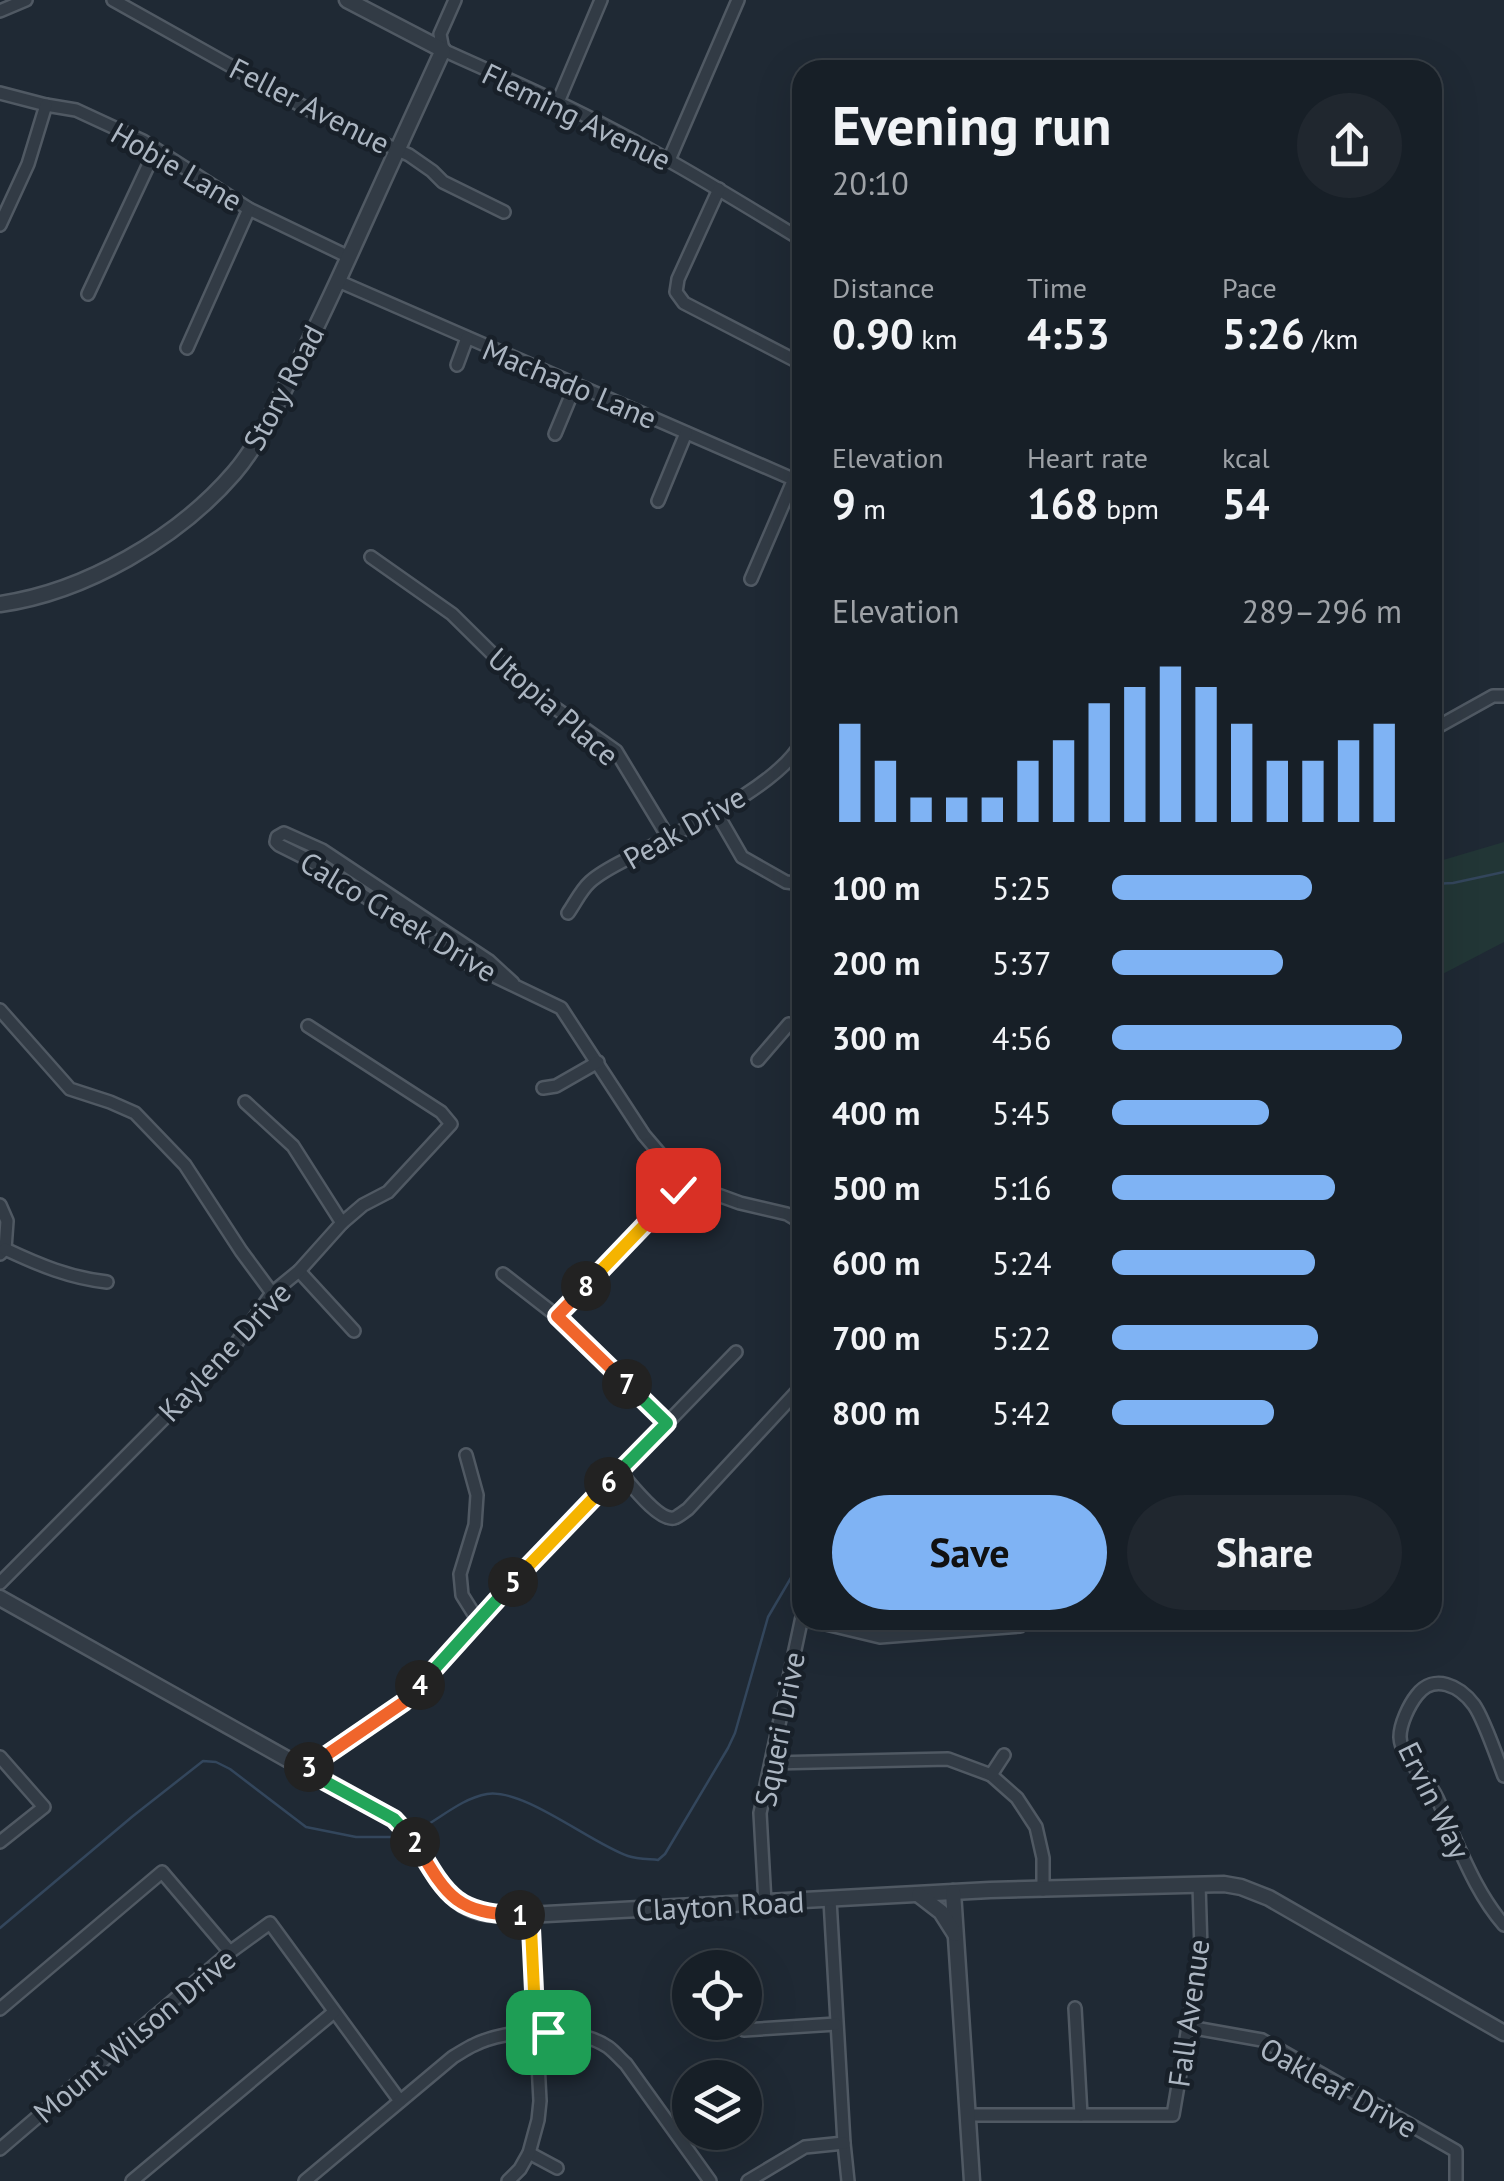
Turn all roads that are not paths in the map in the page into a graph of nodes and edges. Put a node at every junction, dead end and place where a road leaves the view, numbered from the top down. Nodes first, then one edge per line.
1 (26, 0) edge
2 (113, 0) edge
3 (347, 0) edge
4 (455, 0) edge
5 (601, 0) edge
6 (738, 0) edge
7 (0, 11) edge
8 (442, 50) junction
9 (0, 93) edge
10 (558, 102) junction
11 (46, 106) junction
12 (397, 150) junction
13 (155, 151) junction
14 (669, 160) junction
15 (719, 189) junction
16 (249, 209) junction
17 (504, 212) dead end
18 (0, 226) edge
19 (792, 234) edge
20 (348, 257) junction
21 (338, 281) junction
22 (88, 294) dead end
23 (467, 338) junction
24 (187, 348) dead end
25 (792, 359) edge
26 (457, 365) dead end
27 (575, 386) junction
28 (686, 432) junction
29 (554, 434) dead end
30 (792, 478) edge
31 (792, 494) edge
32 (658, 502) dead end
33 (372, 556) dead end
34 (751, 579) dead end
35 (0, 604) edge
36 (1504, 696) edge
37 (1442, 724) edge
38 (792, 758) edge
39 (716, 812) junction
40 (668, 838) junction
41 (792, 883) edge
42 (568, 913) dead end
43 (514, 983) junction
44 (0, 1010) edge
45 (308, 1026) dead end
46 (792, 1026) edge
47 (758, 1060) dead end
48 (598, 1062) junction
49 (543, 1088) dead end
50 (245, 1102) dead end
51 (685, 1182) junction
52 (0, 1205) edge
53 (792, 1217) edge
54 (342, 1223) junction
55 (2, 1252) edge
56 (299, 1271) junction
57 (504, 1274) dead end
58 (107, 1282) dead end
59 (272, 1292) junction
60 (557, 1316) junction
61 (354, 1330) dead end
62 (736, 1352) dead end
63 (792, 1397) edge
64 (667, 1423) junction
65 (466, 1455) dead end
66 (620, 1472) junction
67 (0, 1583) edge
68 (0, 1598) edge
69 (477, 1619) junction
70 (801, 1630) edge
71 (852, 1630) edge
72 (969, 1630) edge
73 (1004, 1755) dead end
74 (0, 1757) edge
75 (771, 1763) junction
76 (304, 1770) junction
77 (991, 1775) junction
78 (1504, 1776) edge
79 (0, 1842) edge
80 (1199, 1884) junction
81 (1043, 1890) junction
82 (953, 1892) junction
83 (920, 1894) junction
84 (830, 1900) junction
85 (765, 1902) junction
86 (528, 1915) junction
87 (1504, 1924) edge
88 (956, 1936) junction
89 (230, 1952) junction
90 (1075, 2008) dead end
91 (0, 2009) edge
92 (334, 2012) junction
93 (836, 2024) junction
94 (1189, 2026) junction
95 (762, 2029) edge
96 (536, 2033) junction
97 (1504, 2033) edge
98 (400, 2101) junction
99 (967, 2115) junction
100 (1081, 2115) junction
101 (844, 2143) junction
102 (0, 2148) edge
103 (529, 2154) junction
104 (558, 2168) dead end
105 (132, 2181) edge
106 (306, 2181) edge
107 (508, 2181) edge
108 (710, 2181) edge
109 (748, 2181) edge
110 (848, 2181) edge
111 (972, 2181) edge
112 (1456, 2181) edge

1 - 7 street
2 - 12 street, Feller Avenue
3 - 8 street, Fleming Avenue
4 - 8 street
5 - 10 street
6 - 14 street
8 - 10 street, Fleming Avenue
8 - 12 street, Story Road
9 - 11 street, Hobie Lane
10 - 14 street, Fleming Avenue
11 - 13 street, Hobie Lane
11 - 18 street
12 - 17 street, Feller Avenue
12 - 20 street, Story Road
13 - 16 street, Hobie Lane
13 - 22 street
14 - 15 street, Fleming Avenue
15 - 19 street, Fleming Avenue
15 - 25 street
16 - 20 street, Hobie Lane
16 - 24 street
20 - 21 street, Story Road
21 - 23 street, Machado Lane
21 - 35 street, Story Road
23 - 26 street
23 - 27 street, Machado Lane
27 - 28 street, Machado Lane
27 - 29 street
28 - 30 street, Machado Lane
28 - 32 street
31 - 34 street
33 - 40 street, Utopia Place
36 - 37 street
38 - 39 street, Peak Drive
39 - 40 street, Peak Drive
39 - 41 street
40 - 42 street, Peak Drive
43 - 43 street, Calco Creek Drive
43 - 48 street, Calco Creek Drive
44 - 59 street
45 - 54 street, Kaylene Drive
46 - 47 street
48 - 49 street
48 - 51 street, Calco Creek Drive
50 - 54 street
51 - 53 street, Calco Creek Drive
51 - 60 street
52 - 55 street
54 - 56 street, Kaylene Drive
55 - 58 street
56 - 59 street, Kaylene Drive
56 - 61 street
57 - 60 street
59 - 67 street, Kaylene Drive
60 - 64 street
62 - 64 street
63 - 66 street
64 - 66 street
65 - 69 street
66 - 69 street
68 - 76 street, Clayton Road
69 - 76 street
70 - 75 street, Squeri Drive
71 - 72 street
73 - 77 street
74 - 79 street
75 - 77 street
75 - 85 street, Squeri Drive
76 - 86 street, Clayton Road
77 - 81 street
78 - 87 street, Ervin Way
80 - 81 street, Clayton Road
80 - 94 street, Fall Avenue
80 - 97 street, Clayton Road
81 - 82 street, Clayton Road
82 - 83 street, Clayton Road
82 - 88 street
83 - 84 street, Clayton Road
83 - 88 street
84 - 85 street, Clayton Road
84 - 93 street
85 - 86 street, Clayton Road
86 - 96 street
88 - 99 street
89 - 91 street
89 - 92 street, Mount Wilson Drive
89 - 102 street, Mount Wilson Drive
90 - 100 street
92 - 98 street
92 - 105 street
93 - 95 street
93 - 101 street
94 - 100 street, Fall Avenue
94 - 112 street, Oakleaf Drive
96 - 98 street
96 - 103 street
96 - 108 street
98 - 106 street
99 - 100 street, Fall Avenue
99 - 111 street
101 - 109 street
101 - 110 street
103 - 104 street
103 - 107 street

